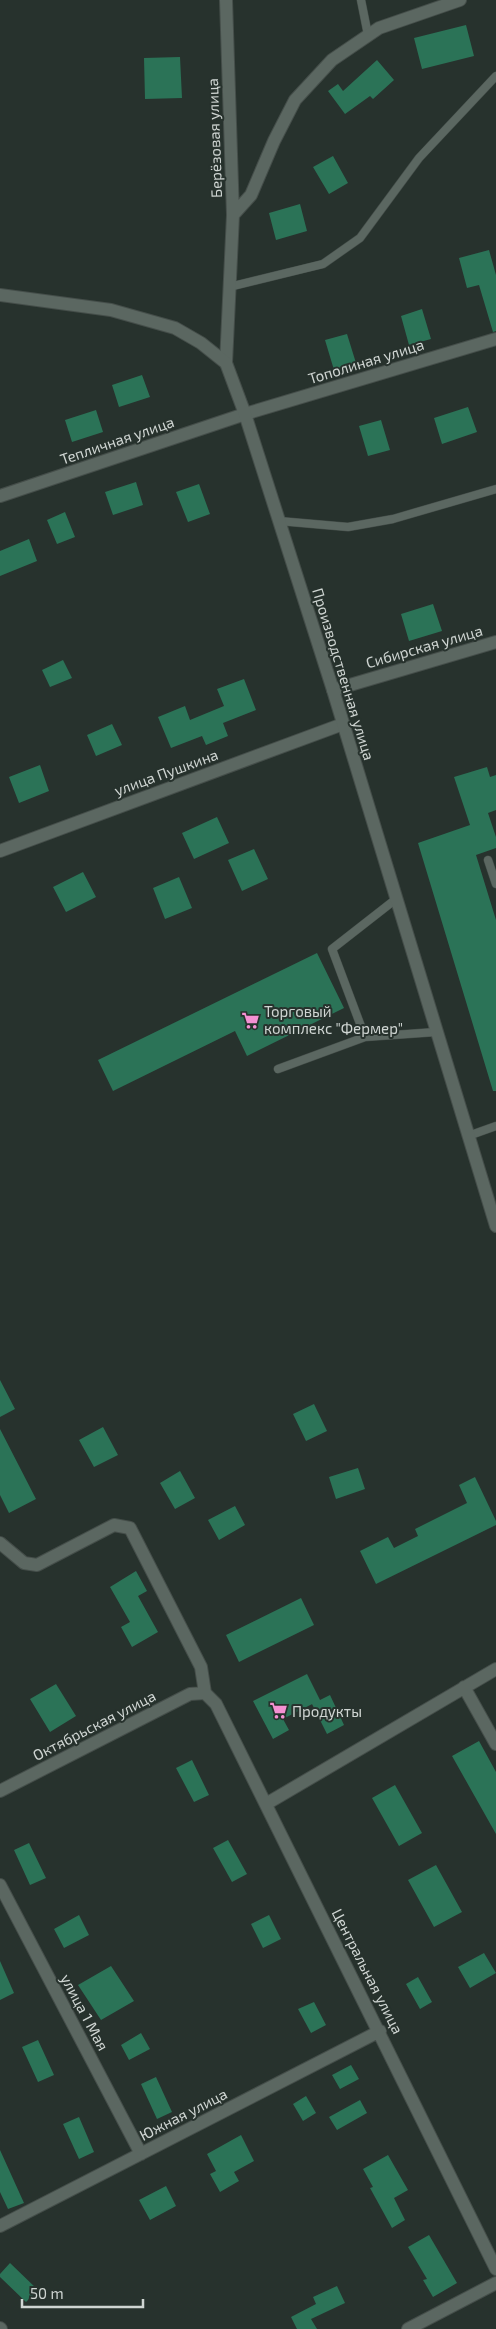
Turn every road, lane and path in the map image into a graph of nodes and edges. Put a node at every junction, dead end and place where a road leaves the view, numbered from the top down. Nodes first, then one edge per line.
1 (226, 0) edge
2 (362, 0) edge
3 (460, 0) edge
4 (368, 35) junction
5 (496, 76) edge
6 (233, 215) junction
7 (229, 286) junction
8 (0, 295) edge
9 (496, 339) edge
10 (226, 363) junction
11 (245, 414) junction
12 (496, 489) edge
13 (0, 496) edge
14 (279, 521) junction
15 (496, 642) edge
16 (333, 690) junction
17 (343, 724) junction
18 (0, 851) edge
19 (488, 860) dead end
20 (496, 884) edge
21 (396, 899) junction
22 (436, 1032) junction
23 (365, 1036) junction
24 (278, 1069) dead end
25 (496, 1126) edge
26 (468, 1136) junction
27 (496, 1226) edge
28 (1, 1545) edge
29 (496, 1669) edge
30 (464, 1687) junction
31 (205, 1692) junction
32 (496, 1744) edge
33 (0, 1791) edge
34 (266, 1804) junction
35 (0, 1885) edge
36 (380, 2031) junction
37 (141, 2154) junction
38 (0, 2226) edge
39 (496, 2269) edge
40 (496, 2283) edge
41 (408, 2329) edge

1 - 6 street, Берёзовая улица
2 - 4 lane
3 - 4 street, Берёзовая улица
4 - 6 street, Берёзовая улица
5 - 7 lane
6 - 7 street
7 - 10 street
8 - 10 street
9 - 11 street, Тополиная улица
10 - 11 street, Производственная улица
11 - 13 street, Тепличная улица
11 - 14 street, Производственная улица
12 - 14 lane
14 - 16 street, Производственная улица
15 - 16 street, Сибирская улица
16 - 17 street, Производственная улица
17 - 18 street, улица Пушкина
17 - 21 street, Производственная улица
19 - 20 lane
21 - 22 street, Производственная улица
21 - 23 lane
22 - 23 lane
22 - 26 street, Производственная улица
23 - 24 lane
25 - 26 lane
26 - 27 street, Производственная улица
28 - 31 street
29 - 30 street
30 - 32 street
30 - 34 street
31 - 33 street, Октябрьская улица
31 - 34 street, Центральная улица
34 - 36 street, Центральная улица
35 - 37 street, улица 1 Мая
36 - 37 street, Южная улица
36 - 39 street, Центральная улица
37 - 38 street, Южная улица
40 - 41 street

